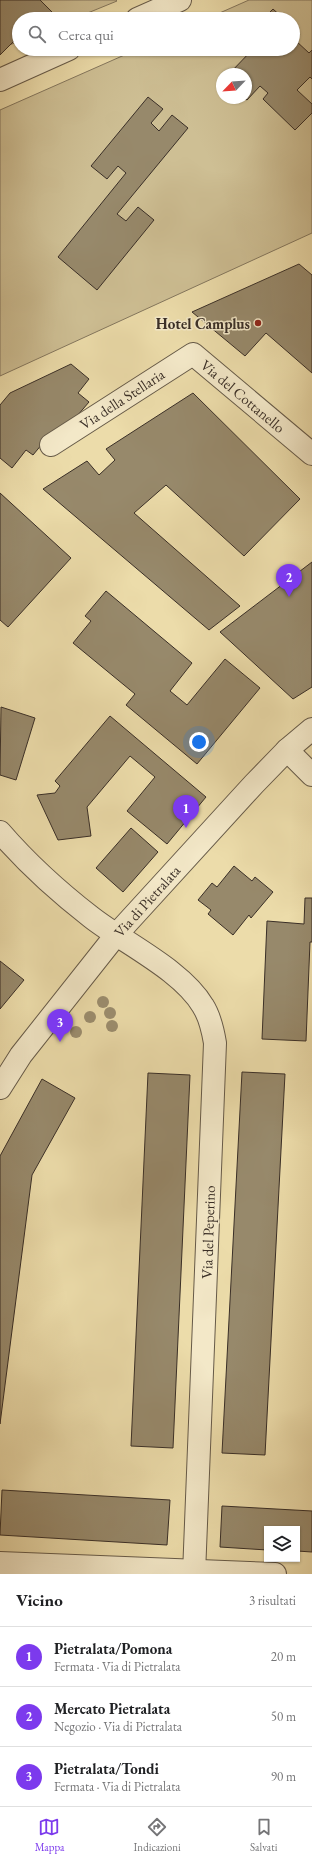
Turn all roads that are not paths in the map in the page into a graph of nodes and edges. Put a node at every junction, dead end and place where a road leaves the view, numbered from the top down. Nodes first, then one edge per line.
1 (180, 0) edge
2 (145, 10) edge
3 (53, 56) edge
4 (0, 80) edge
5 (193, 354) joint
6 (51, 444) dead end
7 (312, 454) edge
8 (312, 729) edge
9 (288, 750) junction
10 (312, 775) edge
11 (0, 832) edge
12 (116, 935) junction
13 (0, 1088) edge
14 (0, 1563) edge
15 (194, 1572) edge
16 (275, 1574) edge

1 - 2 street
3 - 4 street
5 - 6 street, Via della Stellaria
5 - 7 street, Via del Cottanello
8 - 9 street, Via di Pietralata
9 - 10 street
9 - 12 street, Via di Pietralata
11 - 12 street, Via del Peperino
12 - 13 street, Via di Pietralata
12 - 15 street, Via del Peperino
14 - 15 street
15 - 16 street

